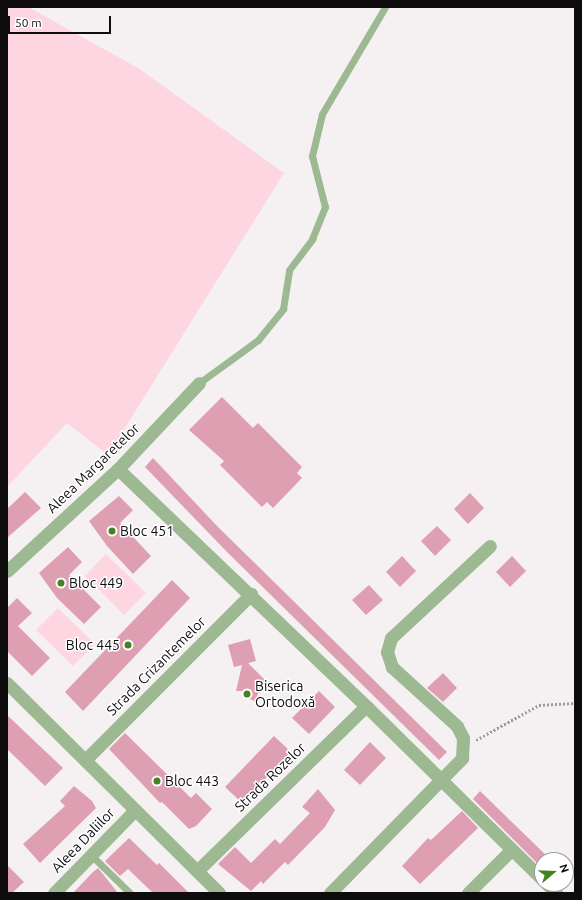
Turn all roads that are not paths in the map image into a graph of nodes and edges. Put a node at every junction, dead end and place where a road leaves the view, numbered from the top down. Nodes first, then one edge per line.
1 (385, 7) edge
2 (199, 383) joint
3 (118, 469) junction
4 (490, 546) dead end
5 (7, 571) edge
6 (251, 594) junction
7 (7, 683) edge
8 (366, 706) junction
9 (85, 760) junction
10 (441, 780) junction
11 (135, 810) junction
12 (511, 850) junction
13 (91, 855) junction
14 (197, 871) junction
15 (534, 872) edge
16 (54, 893) edge
17 (130, 893) edge
18 (219, 893) edge
19 (330, 893) edge
20 (468, 893) edge

1 - 2 lane
2 - 3 street, Aleea Margaretelor
3 - 5 street, Aleea Margaretelor
3 - 6 street
4 - 10 street
6 - 8 street
6 - 9 street, Strada Crizantemelor
7 - 9 street
8 - 10 street
8 - 14 street, Strada Rozelor
9 - 11 street
10 - 12 street
10 - 19 street
11 - 13 street, Aleea Daliilor
11 - 14 street
12 - 15 street
12 - 20 street
13 - 16 street, Aleea Daliilor
13 - 17 lane
14 - 18 street

